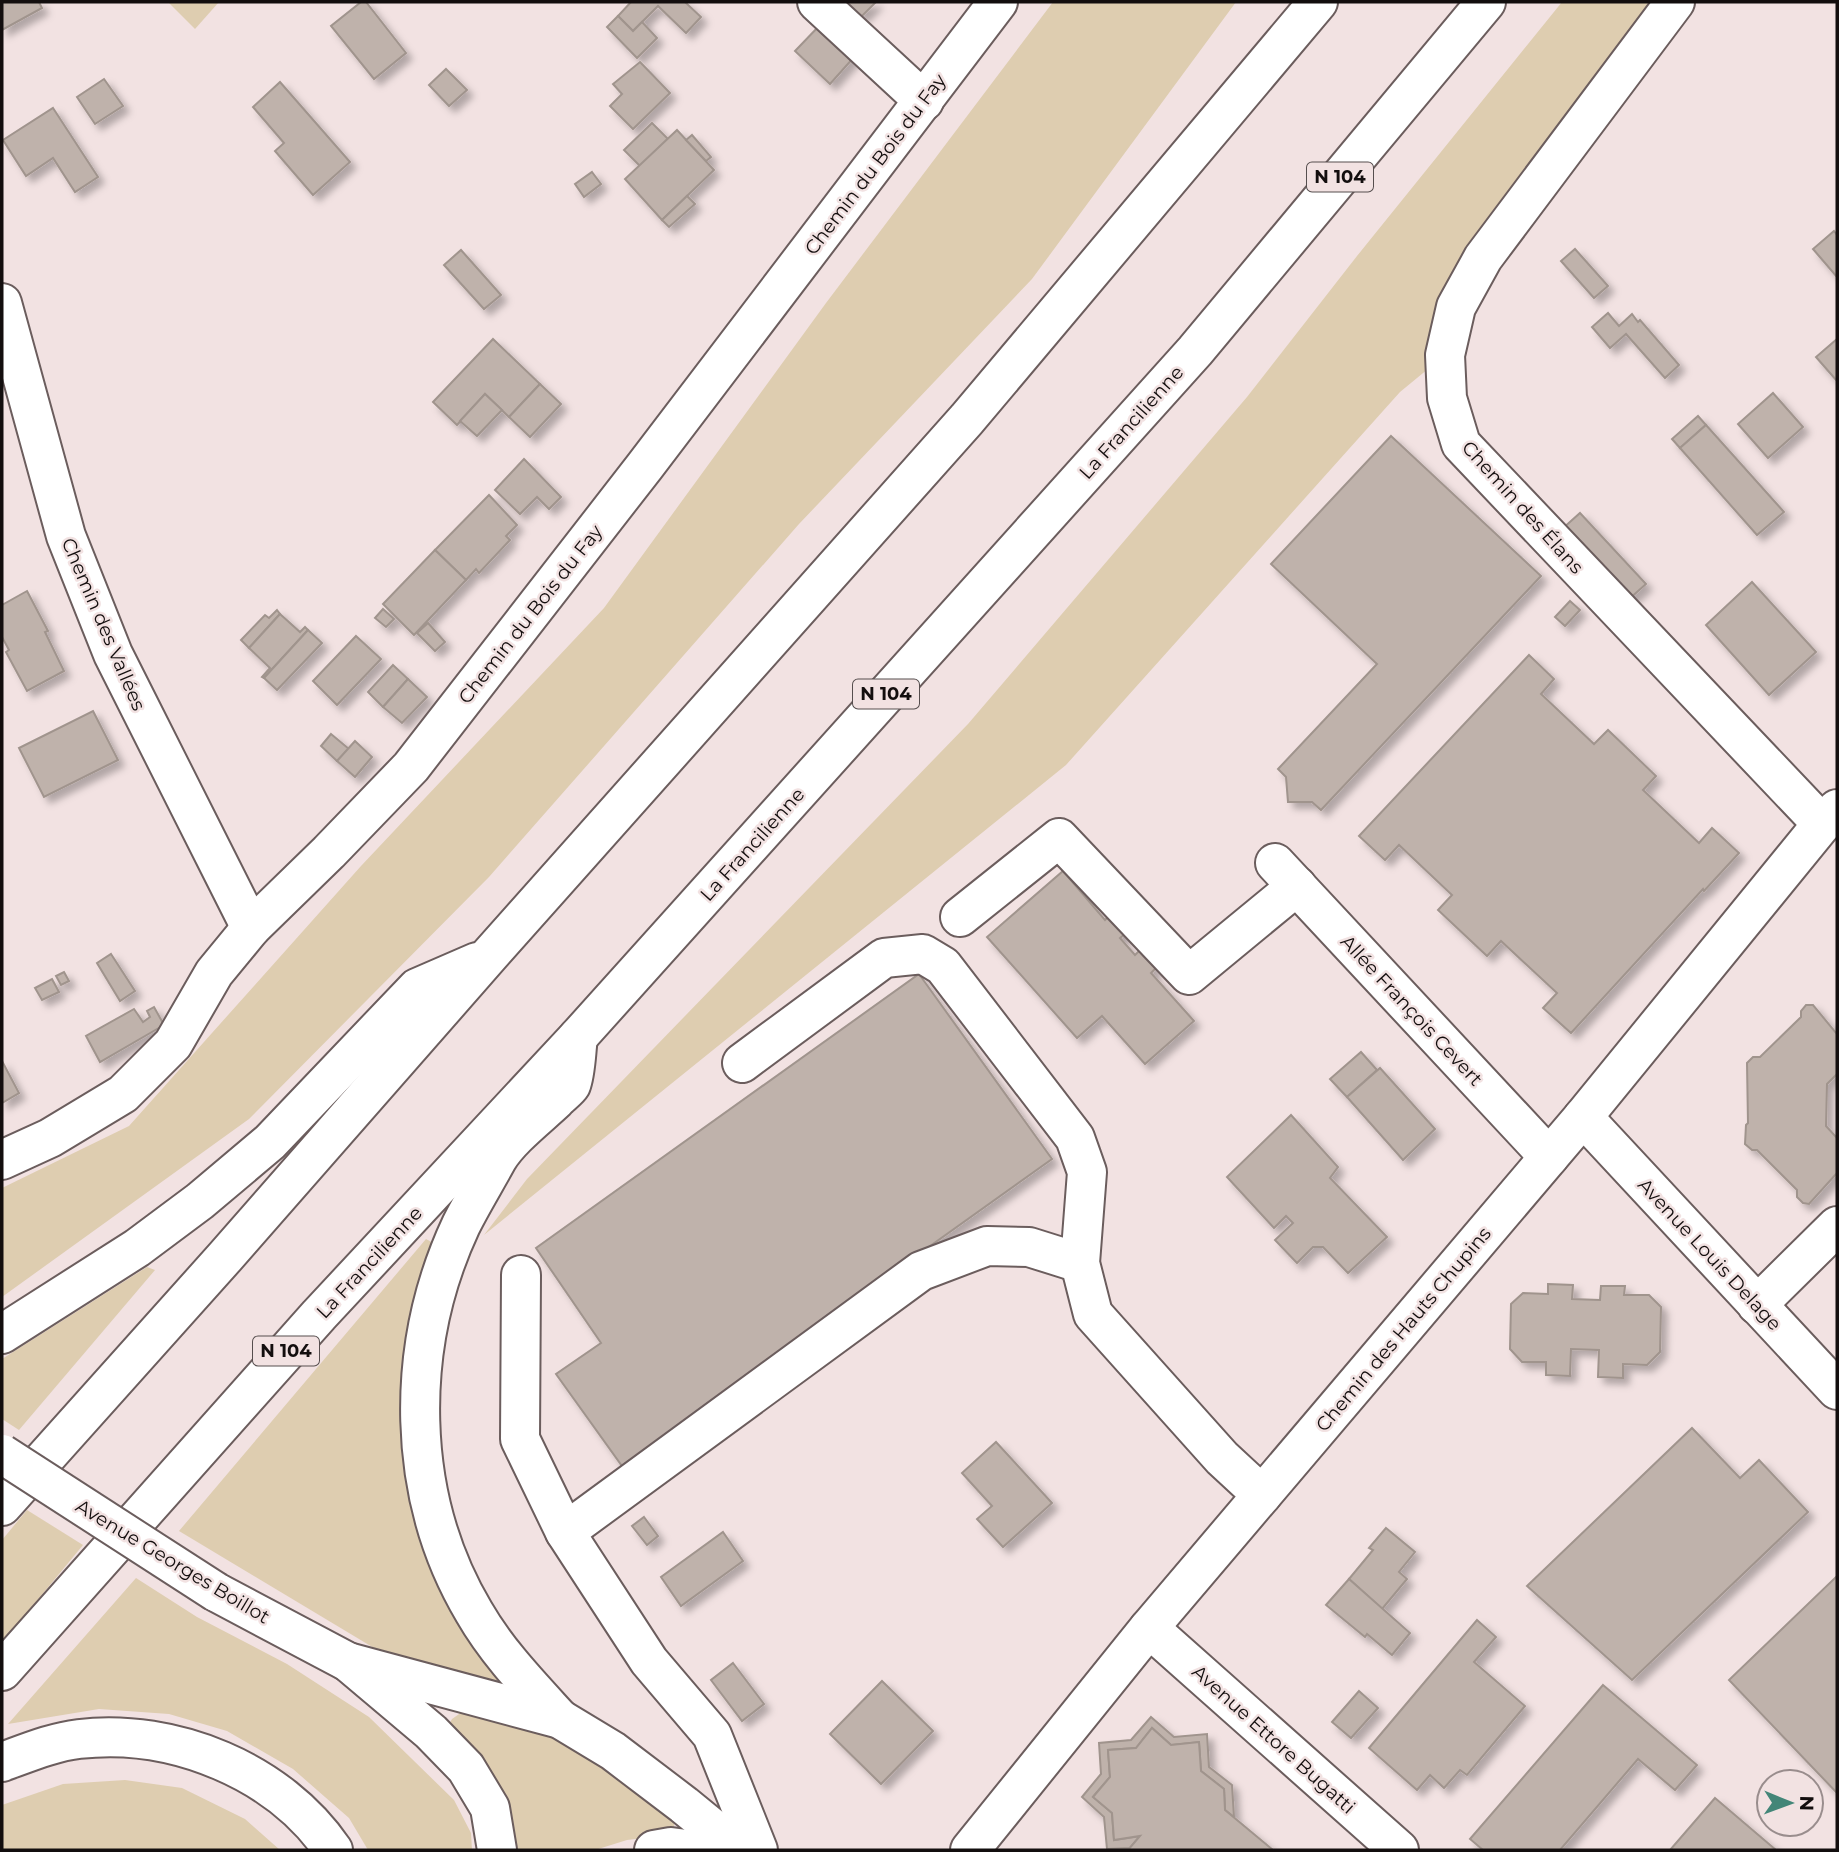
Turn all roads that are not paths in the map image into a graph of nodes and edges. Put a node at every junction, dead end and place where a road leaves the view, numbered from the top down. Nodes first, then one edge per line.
1 (817, 2) edge
2 (998, 2) edge
3 (1318, 2) edge
4 (1486, 2) edge
5 (1675, 2) edge
6 (924, 101) junction
7 (2, 303) edge
8 (1829, 817) edge
9 (960, 917) dead end
10 (251, 928) junction
11 (488, 957) junction
12 (578, 1037) junction
13 (742, 1063) dead end
14 (1583, 1117) junction
15 (1549, 1157) junction
16 (2, 1160) edge
17 (1837, 1226) edge
18 (1080, 1263) junction
19 (521, 1275) dead end
20 (1757, 1306) junction
21 (2, 1334) edge
22 (1837, 1390) edge
23 (2, 1454) edge
24 (1262, 1495) junction
25 (2, 1506) edge
26 (565, 1532) junction
27 (1149, 1628) junction
28 (348, 1662) junction
29 (2, 1671) edge
30 (560, 1719) junction
31 (2, 1762) edge
32 (334, 1850) edge
33 (497, 1850) edge
34 (654, 1850) edge
35 (694, 1850) edge
36 (739, 1850) edge
37 (758, 1850) edge
38 (971, 1850) edge
39 (1399, 1850) edge

1 - 6 main road
2 - 6 main road, Chemin du Bois du Fay
3 - 11 main road
4 - 12 main road, La Francilienne / N 104
5 - 8 main road, Chemin des Élans
6 - 10 main road, Chemin du Bois du Fay
7 - 10 main road, Chemin des Vallées
8 - 14 main road, Chemin des Hauts Chupins
9 - 15 main road, Allée François Cevert
10 - 16 main road, Chemin du Bois du Fay
11 - 21 main road
11 - 25 main road
12 - 29 main road, La Francilienne / N 104
12 - 30 main road
13 - 18 main road
14 - 15 main road, Chemin des Hauts Chupins
14 - 20 main road, Avenue Louis Delage
15 - 24 main road, Chemin des Hauts Chupins
17 - 20 main road
18 - 24 main road
18 - 26 main road
19 - 26 main road
20 - 22 main road, Avenue Louis Delage
23 - 28 main road, Avenue Georges Boillot, bridge
24 - 27 main road, Chemin des Hauts Chupins
26 - 37 main road
27 - 38 main road, Chemin des Hauts Chupins
27 - 39 main road, Avenue Ettore Bugatti
28 - 30 main road, Avenue Georges Boillot
28 - 33 main road, Avenue Georges Boillot
30 - 36 main road, Avenue Georges Boillot
31 - 32 main road
34 - 35 main road

